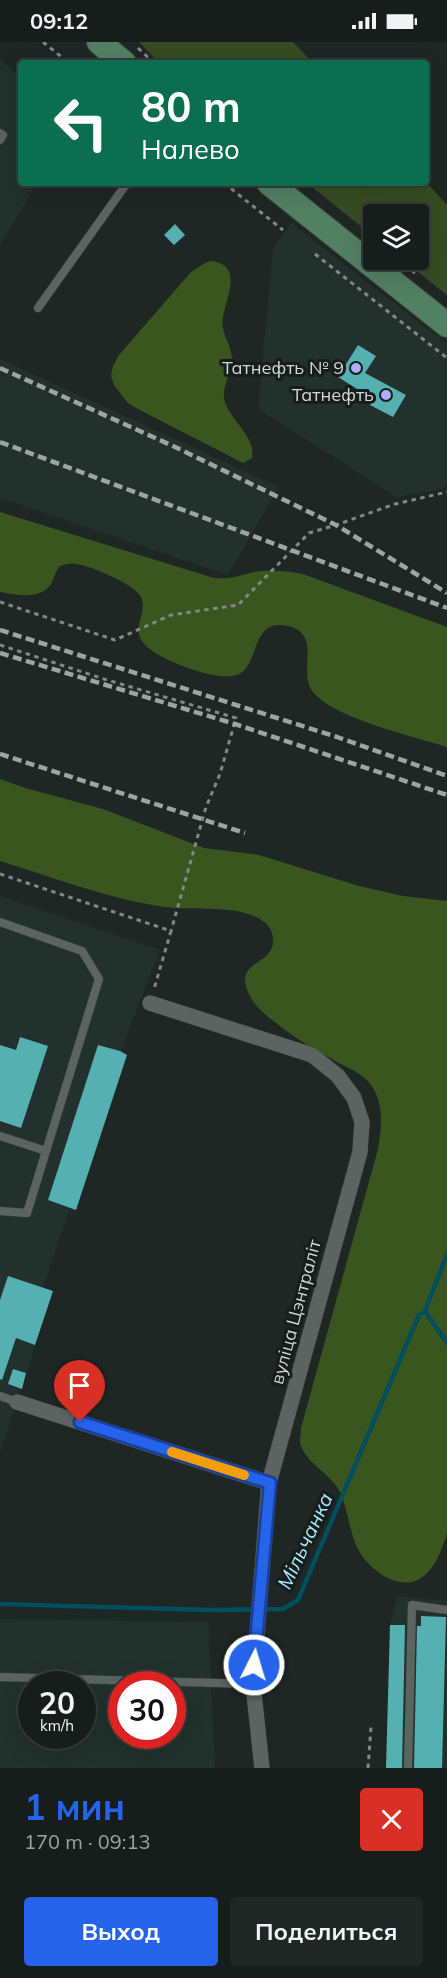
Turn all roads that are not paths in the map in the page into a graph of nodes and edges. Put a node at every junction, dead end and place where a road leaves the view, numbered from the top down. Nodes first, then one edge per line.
1 (99, 42) edge
2 (128, 53) edge
3 (0, 133) edge
4 (0, 140) edge
5 (125, 186) edge
6 (273, 186) edge
7 (38, 308) dead end
8 (447, 325) edge
9 (0, 922) edge
10 (150, 1003) road end
11 (0, 1136) edge
12 (46, 1150) junction
13 (0, 1210) edge
14 (0, 1396) edge
15 (17, 1402) joint
16 (270, 1483) junction
17 (447, 1610) edge
18 (0, 1677) edge
19 (252, 1684) junction
20 (261, 1768) edge
21 (408, 1768) edge

1 - 2 main road
3 - 4 lane
5 - 7 lane
6 - 8 main road
9 - 12 lane
10 - 16 street, вуліца Цэнтраліт
11 - 12 lane
12 - 13 lane
14 - 15 lane
15 - 16 street
16 - 19 street, вуліца Цэнтраліт
17 - 21 lane
18 - 19 lane
19 - 20 street, вуліца Цэнтраліт

